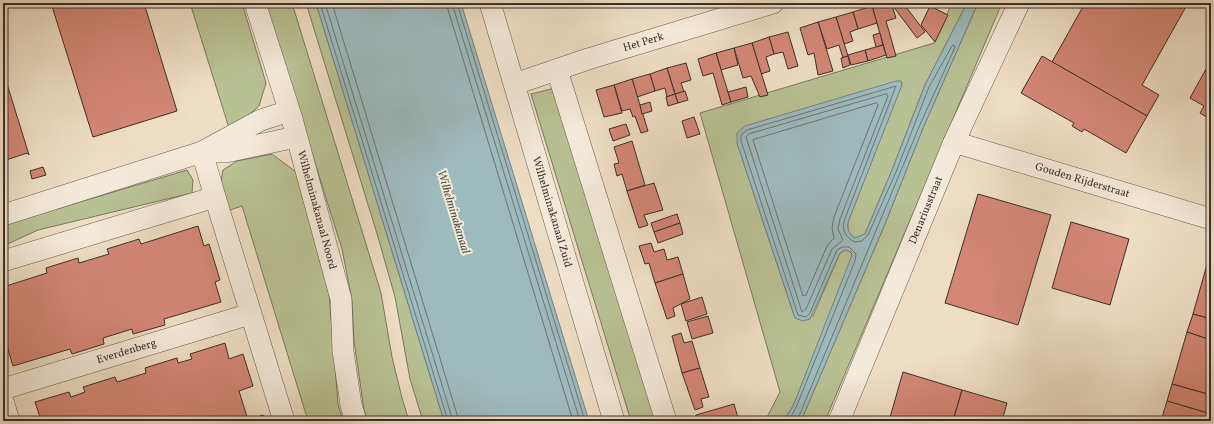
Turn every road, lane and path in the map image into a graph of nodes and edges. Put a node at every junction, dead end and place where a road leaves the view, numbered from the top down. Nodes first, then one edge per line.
1 (255, 3) edge
2 (490, 3) edge
3 (773, 3) edge
4 (1019, 3) edge
5 (557, 70) junction
6 (515, 84) junction
7 (289, 111) junction
8 (296, 137) junction
9 (954, 142) junction
10 (202, 152) junction
11 (215, 197) junction
12 (3, 215) edge
13 (1211, 219) edge
14 (3, 261) edge
15 (250, 314) junction
16 (3, 390) edge
17 (3, 402) edge
18 (9, 421) edge
19 (284, 421) edge
20 (356, 421) edge
21 (614, 421) edge
22 (666, 421) edge
23 (839, 421) edge

1 - 7 street, Wilhelminakanaal Noord
2 - 6 street, Wilhelminakanaal Zuid
3 - 5 street, Het Perk
4 - 9 street, Denariusstraat
5 - 6 street, Het Perk
5 - 22 street
6 - 21 street, Wilhelminakanaal Zuid
7 - 8 street, Wilhelminakanaal Noord
7 - 10 street
8 - 10 street
8 - 20 street, Wilhelminakanaal Noord
9 - 13 street, Gouden Rijderstraat
9 - 23 street, Denariusstraat
10 - 11 street
10 - 12 street
11 - 14 street
11 - 15 street
15 - 16 street, Everdenberg
15 - 19 street
17 - 18 street

